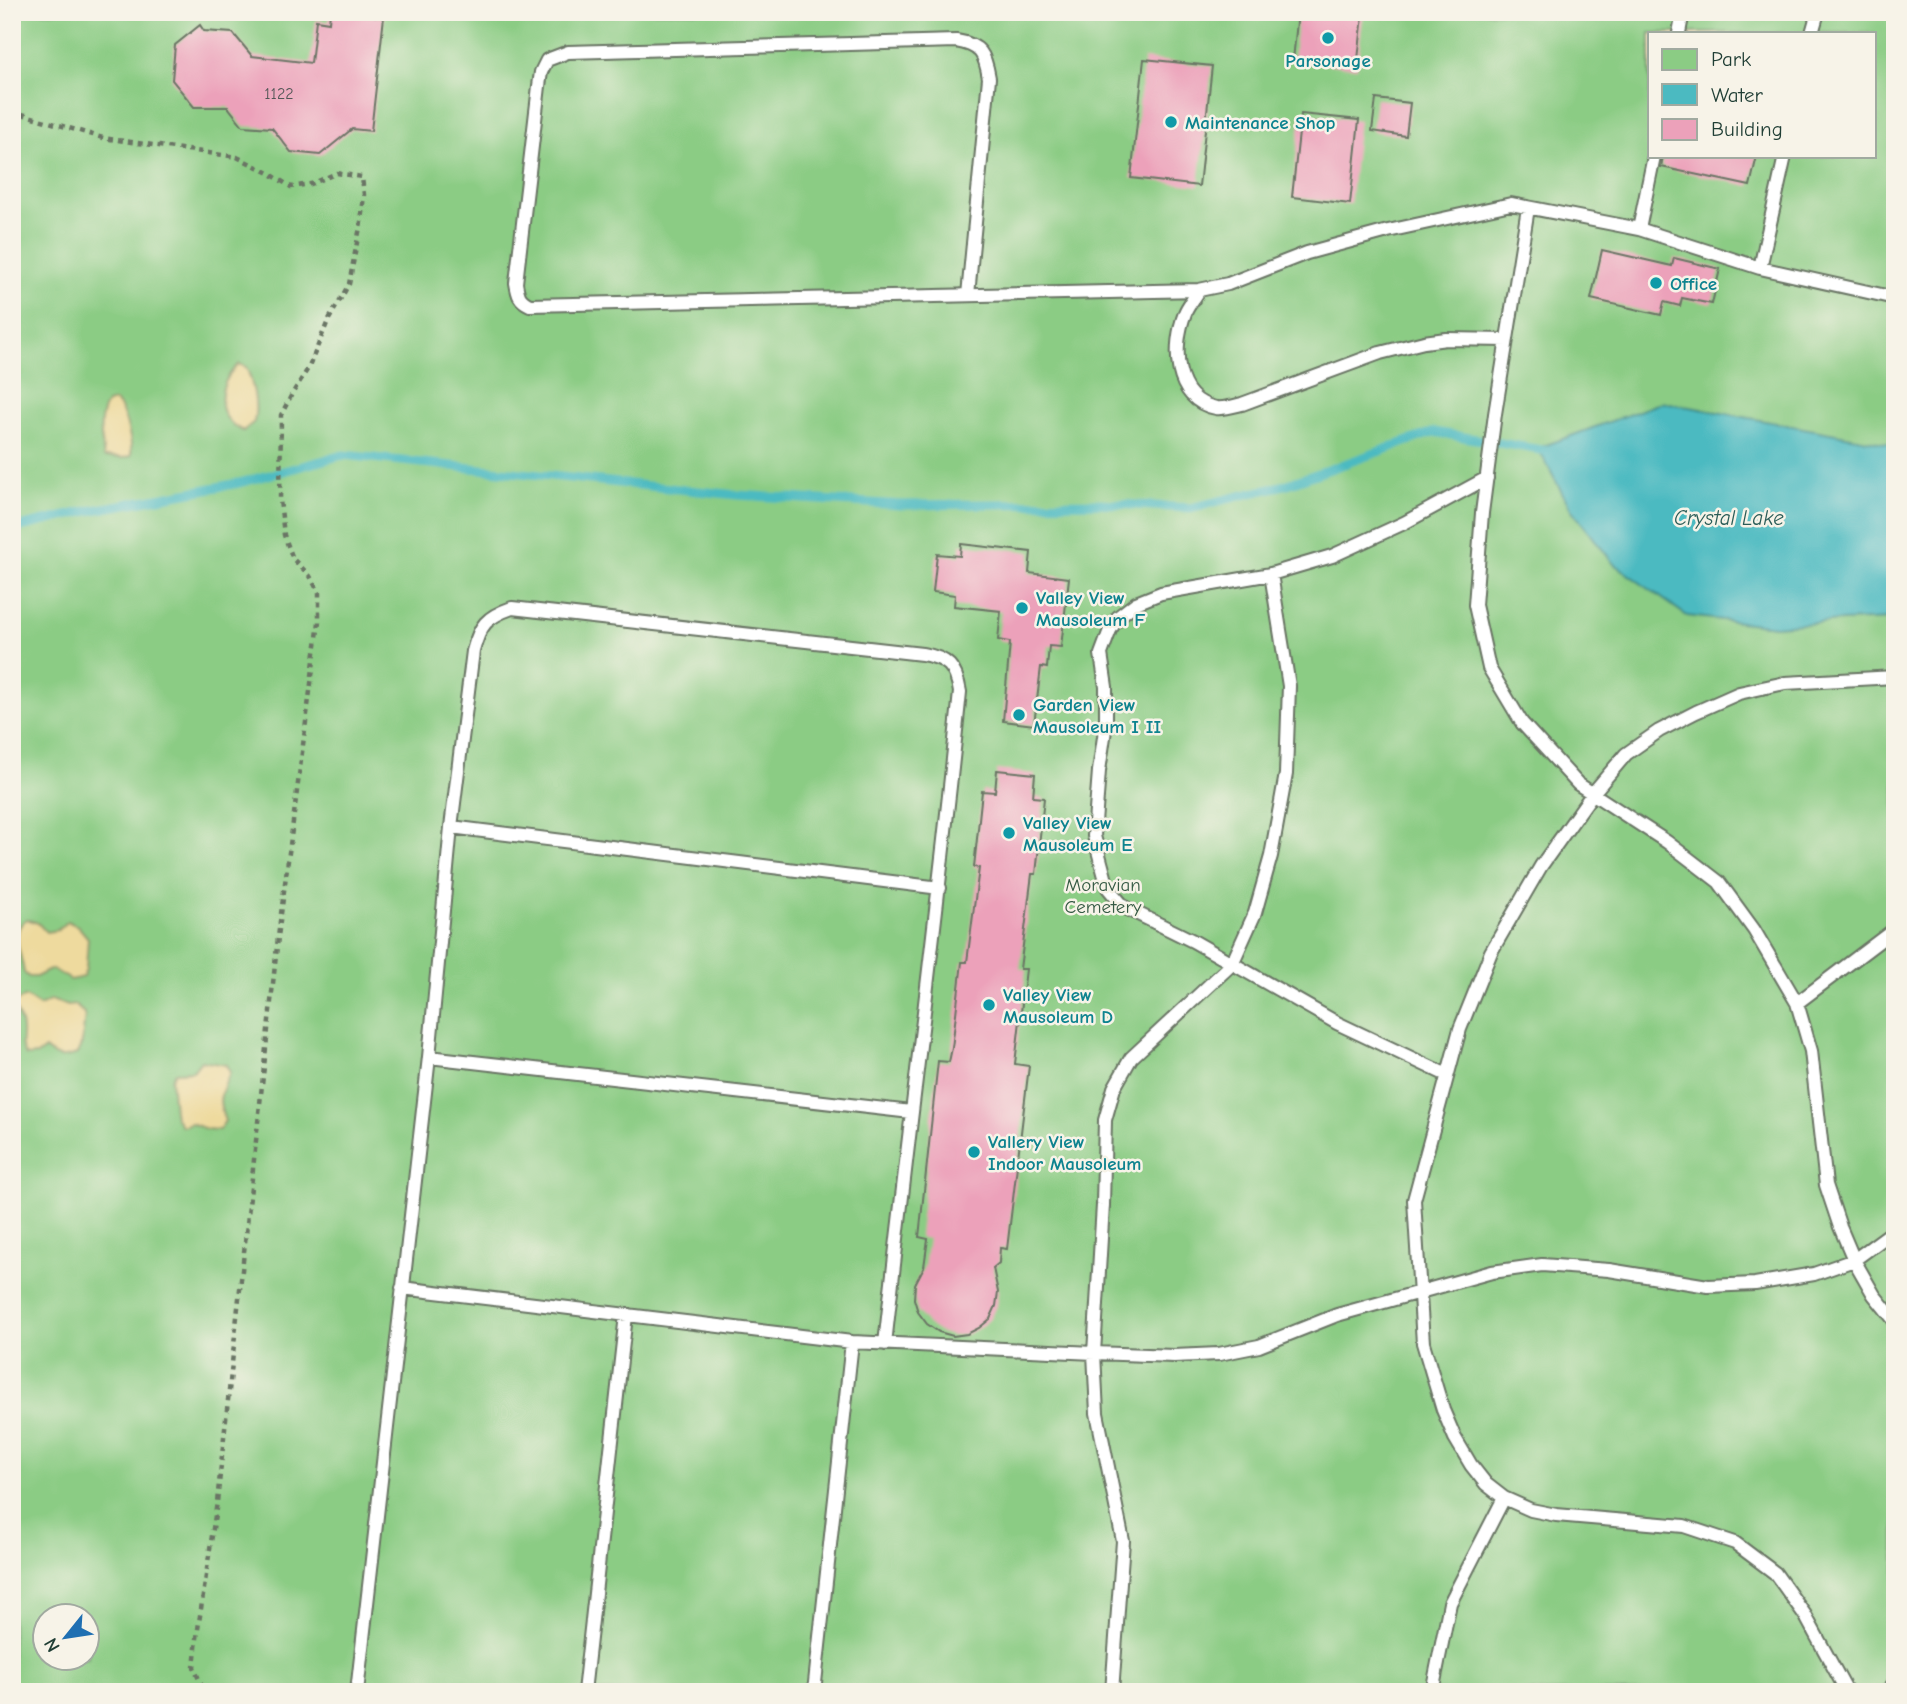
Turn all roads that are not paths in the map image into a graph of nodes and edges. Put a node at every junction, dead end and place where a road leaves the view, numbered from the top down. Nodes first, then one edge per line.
1 (1683, 12) edge
2 (1818, 12) edge
3 (1679, 32) edge
4 (1812, 32) edge
5 (1654, 158) edge
6 (1785, 158) edge
7 (1528, 208) junction
8 (1639, 229) junction
9 (1760, 268) junction
10 (1199, 290) junction
11 (968, 295) junction
12 (1895, 298) edge
13 (1507, 340) junction
14 (1487, 478) junction
15 (1272, 574) junction
16 (1895, 677) edge
17 (1593, 793) junction
18 (451, 827) junction
19 (940, 888) junction
20 (1895, 929) edge
21 (1232, 964) junction
22 (1797, 1003) junction
23 (429, 1057) junction
24 (1447, 1075) junction
25 (911, 1112) junction
26 (1895, 1230) edge
27 (1854, 1260) junction
28 (402, 1288) junction
29 (1418, 1293) junction
30 (626, 1315) junction
31 (1895, 1321) edge
32 (852, 1342) junction
33 (885, 1344) junction
34 (1094, 1353) junction
35 (1504, 1498) junction
36 (1895, 1682) edge
37 (357, 1692) edge
38 (584, 1692) edge
39 (814, 1692) edge
40 (1112, 1692) edge
41 (1433, 1692) edge
42 (1847, 1692) edge
43 (1888, 1692) edge

1 - 3 lane
2 - 4 lane
5 - 8 lane
6 - 9 lane
7 - 8 lane
7 - 10 lane
7 - 13 lane
8 - 9 lane
9 - 12 lane
10 - 11 lane
10 - 13 lane
11 - 11 lane
13 - 14 lane
14 - 15 lane
14 - 17 lane
15 - 21 lane
15 - 21 lane
16 - 17 lane
17 - 22 lane
17 - 24 lane
18 - 19 lane
18 - 19 lane
18 - 23 lane
19 - 25 lane
20 - 22 lane
21 - 24 lane
21 - 34 lane
22 - 27 lane
23 - 25 lane
23 - 28 lane
24 - 29 lane
25 - 33 lane
26 - 27 lane
27 - 29 lane
27 - 31 lane
28 - 30 lane
28 - 37 lane
29 - 34 lane
29 - 35 lane
30 - 32 lane
30 - 38 lane
32 - 33 lane
32 - 39 lane
33 - 34 lane
34 - 40 lane
35 - 41 lane
35 - 42 lane
36 - 43 lane

